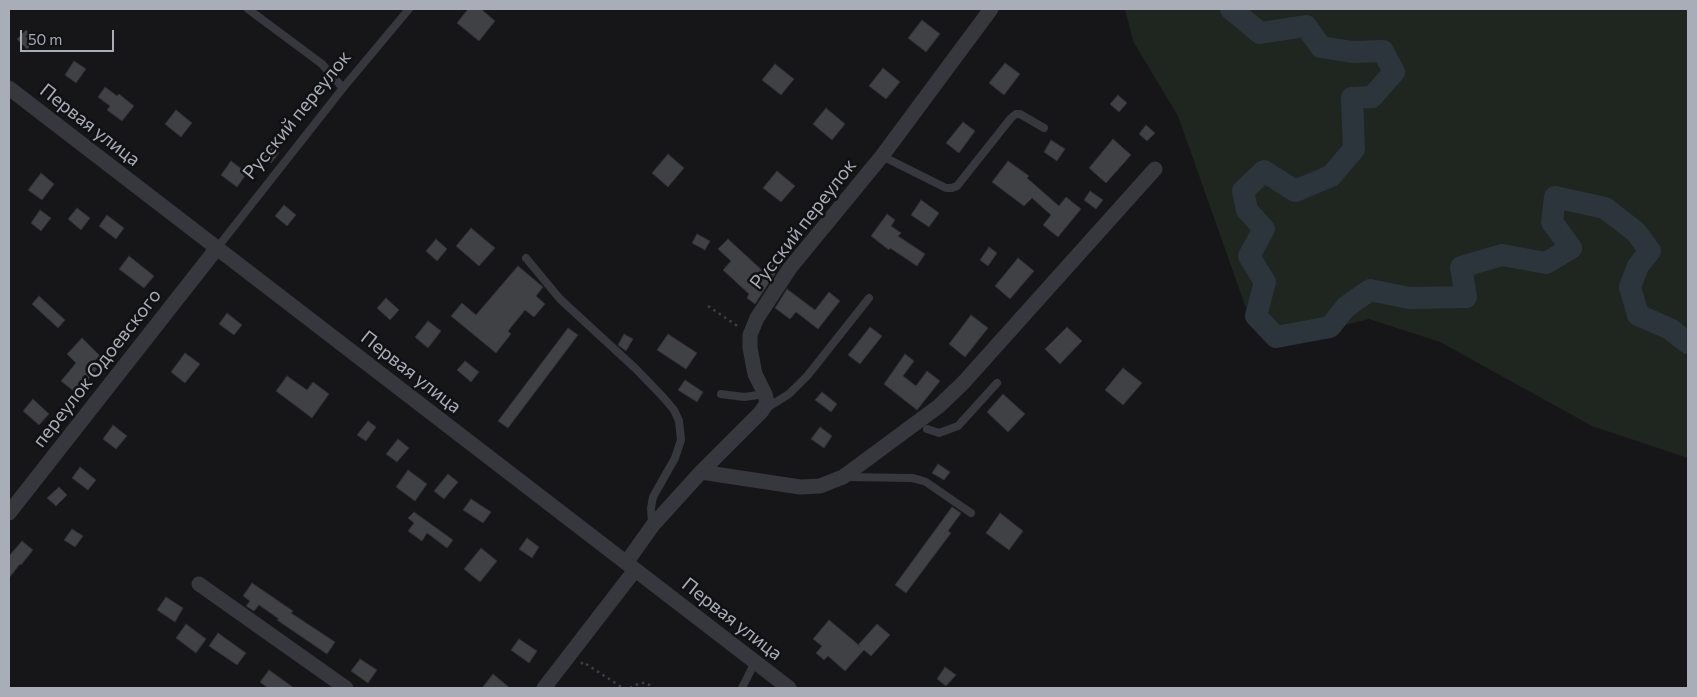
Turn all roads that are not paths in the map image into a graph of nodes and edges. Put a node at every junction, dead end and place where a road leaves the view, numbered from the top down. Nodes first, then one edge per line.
1 (248, 9) edge
2 (409, 9) edge
3 (991, 9) edge
4 (9, 88) edge
5 (343, 88) junction
6 (1044, 128) dead end
7 (882, 156) junction
8 (1155, 169) dead end
9 (217, 248) junction
10 (526, 258) dead end
11 (869, 298) dead end
12 (997, 383) dead end
13 (721, 394) dead end
14 (765, 394) junction
15 (761, 412) junction
16 (927, 429) dead end
17 (701, 472) junction
18 (842, 477) junction
19 (9, 513) edge
20 (971, 513) dead end
21 (653, 525) junction
22 (630, 566) junction
23 (199, 584) dead end
24 (755, 662) junction
25 (346, 688) edge
26 (544, 688) edge
27 (742, 688) edge
28 (789, 688) edge

1 - 5 lane
2 - 5 lane, Русский переулок
3 - 7 street, Русский переулок
4 - 9 street, Первая улица
5 - 9 lane, Русский переулок
6 - 7 lane
7 - 14 street, Русский переулок
8 - 18 street
9 - 19 street, переулок Одоевского
9 - 22 street, Первая улица
10 - 21 lane
11 - 15 lane
12 - 16 lane
13 - 14 lane
14 - 15 street
15 - 17 street
17 - 18 street
17 - 21 street
18 - 20 lane
21 - 22 street
22 - 24 street, Первая улица
22 - 26 street
23 - 25 street
24 - 27 lane
24 - 28 street, Первая улица

